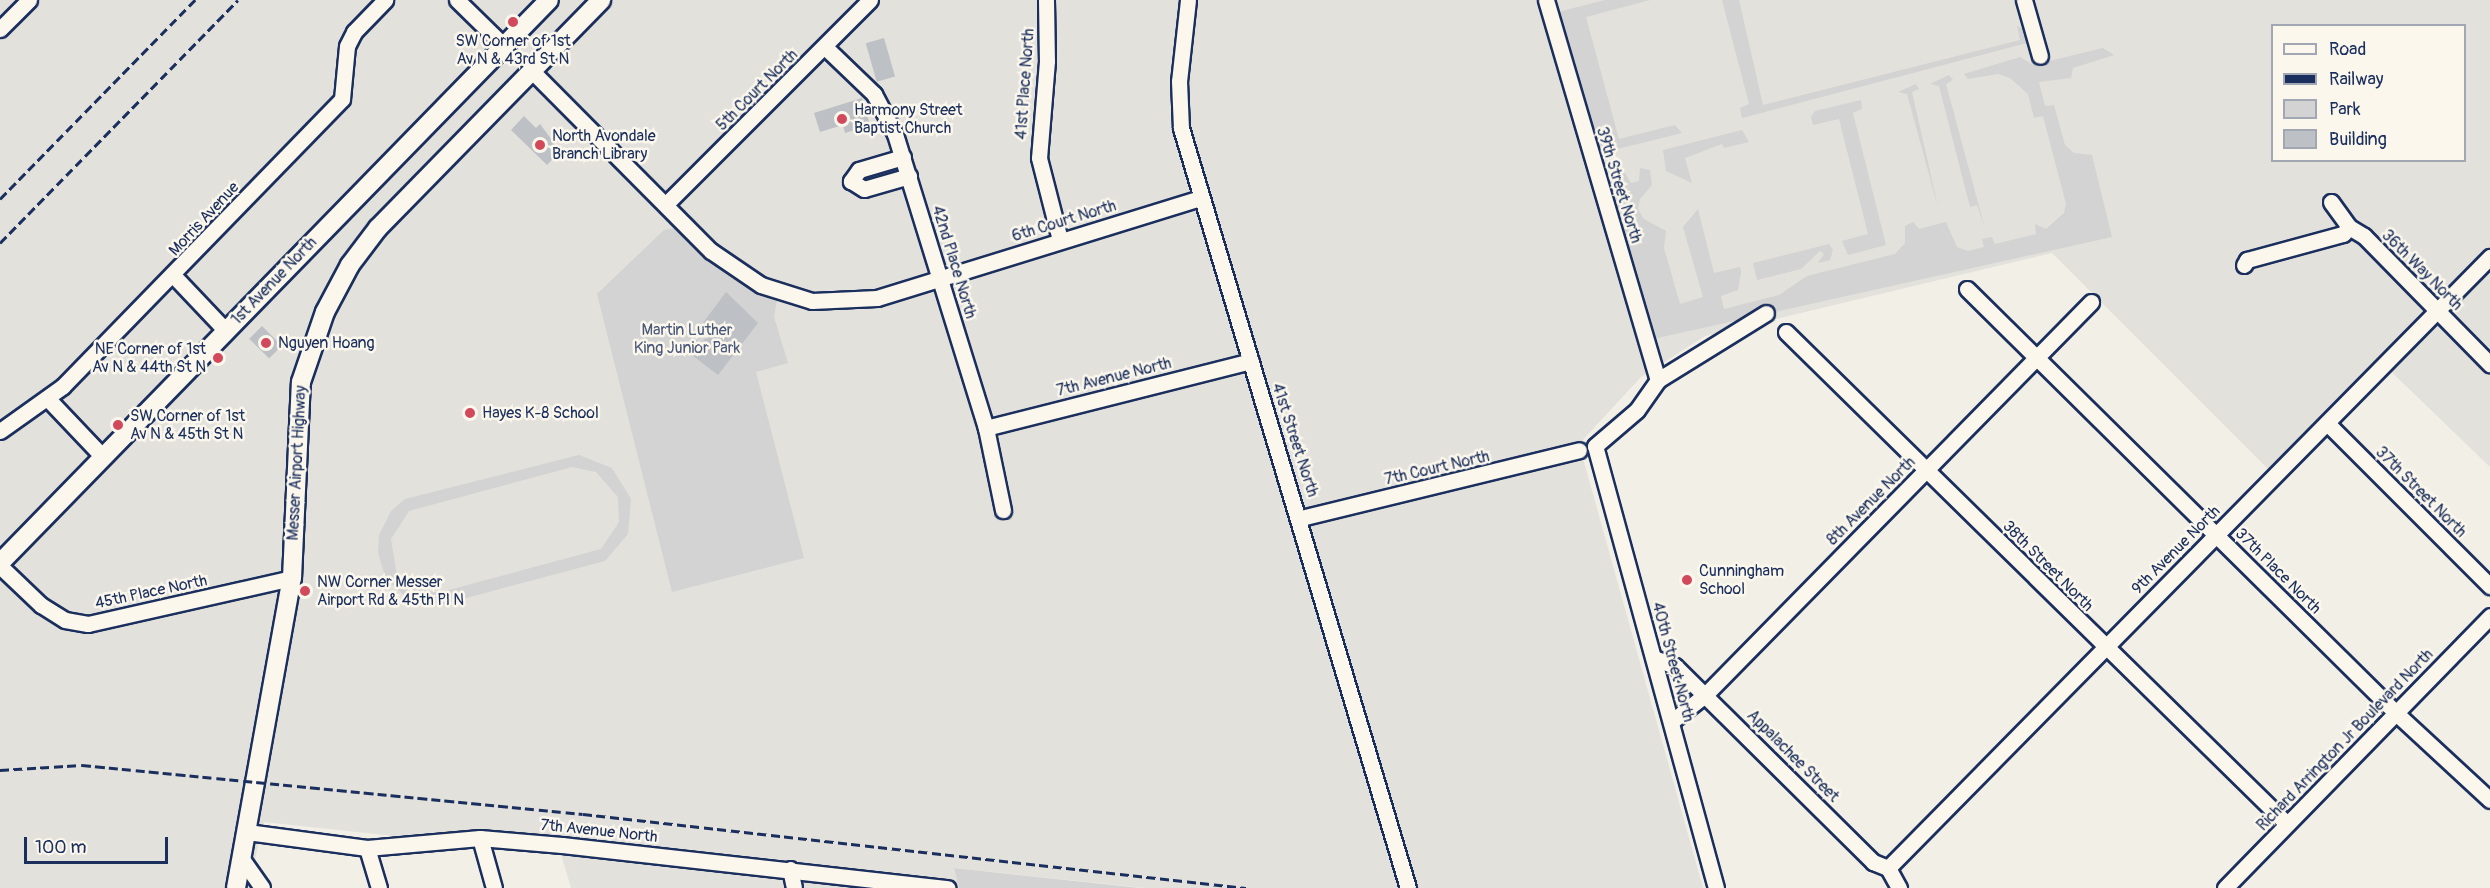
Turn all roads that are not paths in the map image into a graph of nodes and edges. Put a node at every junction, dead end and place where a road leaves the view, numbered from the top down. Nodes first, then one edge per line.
1 (29, 0) edge
2 (385, 0) edge
3 (457, 0) edge
4 (549, 0) edge
5 (601, 0) edge
6 (870, 0) edge
7 (1046, 0) edge
8 (1188, 0) edge
9 (1546, 0) edge
10 (2024, 0) edge
11 (0, 29) edge
12 (504, 46) junction
13 (825, 47) junction
14 (2040, 56) dead end
15 (531, 70) junction
16 (903, 157) junction
17 (909, 176) junction
18 (1200, 198) junction
19 (2331, 202) dead end
20 (667, 203) junction
21 (2349, 227) junction
22 (1060, 240) junction
23 (2490, 257) edge
24 (2244, 265) dead end
25 (174, 276) junction
26 (940, 280) junction
27 (1967, 289) dead end
28 (2091, 302) dead end
29 (2437, 311) junction
30 (1766, 313) dead end
31 (225, 330) junction
32 (1786, 332) dead end
33 (2036, 358) junction
34 (1251, 361) junction
35 (2490, 364) edge
36 (1658, 380) junction
37 (48, 399) junction
38 (2327, 423) junction
39 (986, 428) junction
40 (0, 431) edge
41 (1579, 450) dead end
42 (103, 457) junction
43 (1926, 472) junction
44 (1003, 510) dead end
45 (1301, 518) junction
46 (2216, 536) junction
47 (0, 565) edge
48 (292, 578) junction
49 (2490, 586) edge
50 (2490, 616) edge
51 (2105, 648) junction
52 (1654, 658) junction
53 (1705, 695) junction
54 (2396, 713) junction
55 (1671, 722) junction
56 (2490, 800) edge
57 (2287, 824) junction
58 (248, 832) junction
59 (480, 838) junction
60 (367, 848) junction
61 (242, 859) junction
62 (1888, 868) junction
63 (790, 869) junction
64 (947, 887) edge
65 (236, 888) edge
66 (262, 888) edge
67 (379, 888) edge
68 (494, 888) edge
69 (794, 888) edge
70 (1408, 888) edge
71 (1716, 888) edge
72 (1899, 888) edge
73 (2225, 888) edge

1 - 11 street
2 - 25 street, Morris Avenue
3 - 12 street
4 - 12 main road, 1st Avenue North
5 - 15 main road, Messer Airport Highway
6 - 13 street, 5th Court North
7 - 22 street, 41st Place North
8 - 18 street, 41st Street North
9 - 36 street, 39th Street North
10 - 14 street
12 - 31 main road, 1st Avenue North
13 - 16 street, 42nd Place North
13 - 20 street, 5th Court North
15 - 20 street, 6th Court North
15 - 48 main road, Messer Airport Highway
16 - 17 street, 42nd Place North
16 - 17 street
17 - 26 street, 42nd Place North
18 - 22 street, 6th Court North
18 - 34 street, 41st Street North
19 - 21 street, 36th Way North
20 - 26 street, 6th Court North
21 - 24 street
21 - 29 street, 36th Way North
22 - 26 street, 6th Court North
23 - 29 street, 9th Avenue North
25 - 31 street
25 - 37 street, Morris Avenue
26 - 39 street, 42nd Place North
27 - 33 street, 37th Place North
28 - 33 street, 8th Avenue North
29 - 35 street, 36th Way North
29 - 38 street, 9th Avenue North
30 - 36 street
31 - 42 main road, 1st Avenue North
32 - 43 street, 38th Street North
33 - 43 street, 8th Avenue North
33 - 46 street, 37th Place North
34 - 39 street, 7th Avenue North
34 - 45 street, 41st Street North
36 - 52 street, 40th Street North
37 - 40 street, Morris Avenue
37 - 42 street
38 - 46 street, 9th Avenue North
38 - 49 street, 37th Street North
39 - 44 street, 42nd Place North
41 - 45 street, 7th Court North
42 - 47 main road, 1st Avenue North
43 - 51 street, 38th Street North
43 - 53 street, 8th Avenue North
45 - 70 street, 41st Street North
46 - 51 street, 9th Avenue North
46 - 54 street, 37th Place North
47 - 48 street, 45th Place North
48 - 58 main road, Messer Airport Highway
50 - 54 street, Richard Arrington Jr Boulevard North
51 - 57 street, 38th Street North
51 - 62 street, 9th Avenue North
52 - 53 street, Appalachee Street
52 - 55 street, 40th Street North
53 - 55 street, 8th Avenue North
53 - 62 street, Appalachee Street
54 - 56 street, 37th Place North
54 - 57 street, Richard Arrington Jr Boulevard North
55 - 71 street, 40th Street North
57 - 73 street, Richard Arrington Jr Boulevard North
58 - 60 street, 7th Avenue North
58 - 61 main road, Messer Airport Highway
59 - 60 street, 7th Avenue North
59 - 63 street, 7th Avenue North
59 - 68 street
60 - 67 street
61 - 65 main road, Messer Airport Highway
61 - 66 street
62 - 72 street, Appalachee Street
63 - 64 street, 7th Avenue North
63 - 69 street

